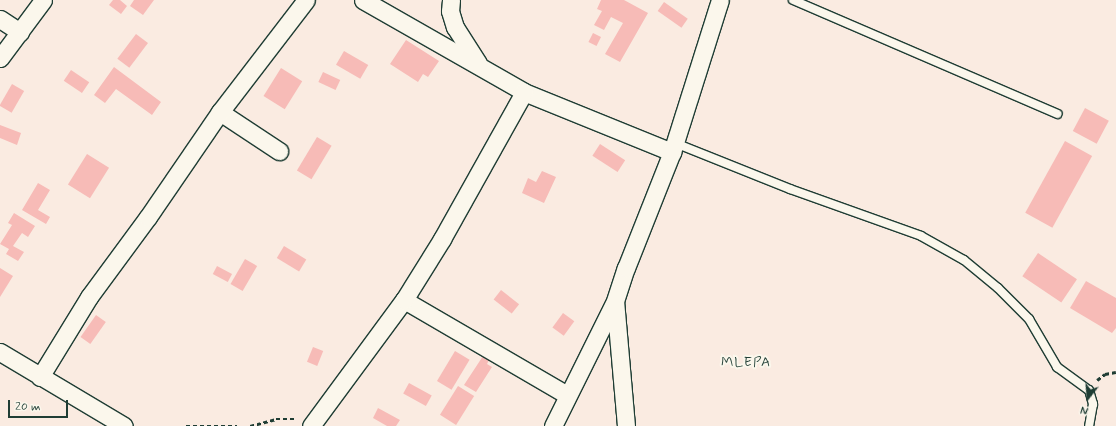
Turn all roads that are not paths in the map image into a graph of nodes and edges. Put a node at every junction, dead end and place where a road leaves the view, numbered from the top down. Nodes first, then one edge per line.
1 (43, 0) edge
2 (306, 0) edge
3 (363, 0) edge
4 (451, 0) edge
5 (720, 0) edge
6 (793, 0) edge
7 (0, 19) edge
8 (20, 32) junction
9 (0, 58) edge
10 (479, 64) junction
11 (524, 92) junction
12 (220, 112) junction
13 (1058, 114) dead end
14 (674, 148) junction
15 (280, 151) dead end
16 (404, 300) junction
17 (615, 301) junction
18 (0, 352) edge
19 (40, 376) junction
20 (567, 395) junction
21 (313, 423) edge
22 (124, 426) edge
23 (553, 426) edge
24 (626, 426) edge
25 (1089, 426) edge

1 - 8 street
2 - 12 street
3 - 10 street
4 - 10 street
5 - 14 street
6 - 13 lane
7 - 8 street
8 - 9 street
10 - 11 street
11 - 14 street
11 - 16 street
12 - 15 street
12 - 19 street
14 - 17 street
14 - 25 lane
16 - 20 street
16 - 21 street
17 - 20 street
17 - 24 street
18 - 19 street
19 - 22 street
20 - 23 street

